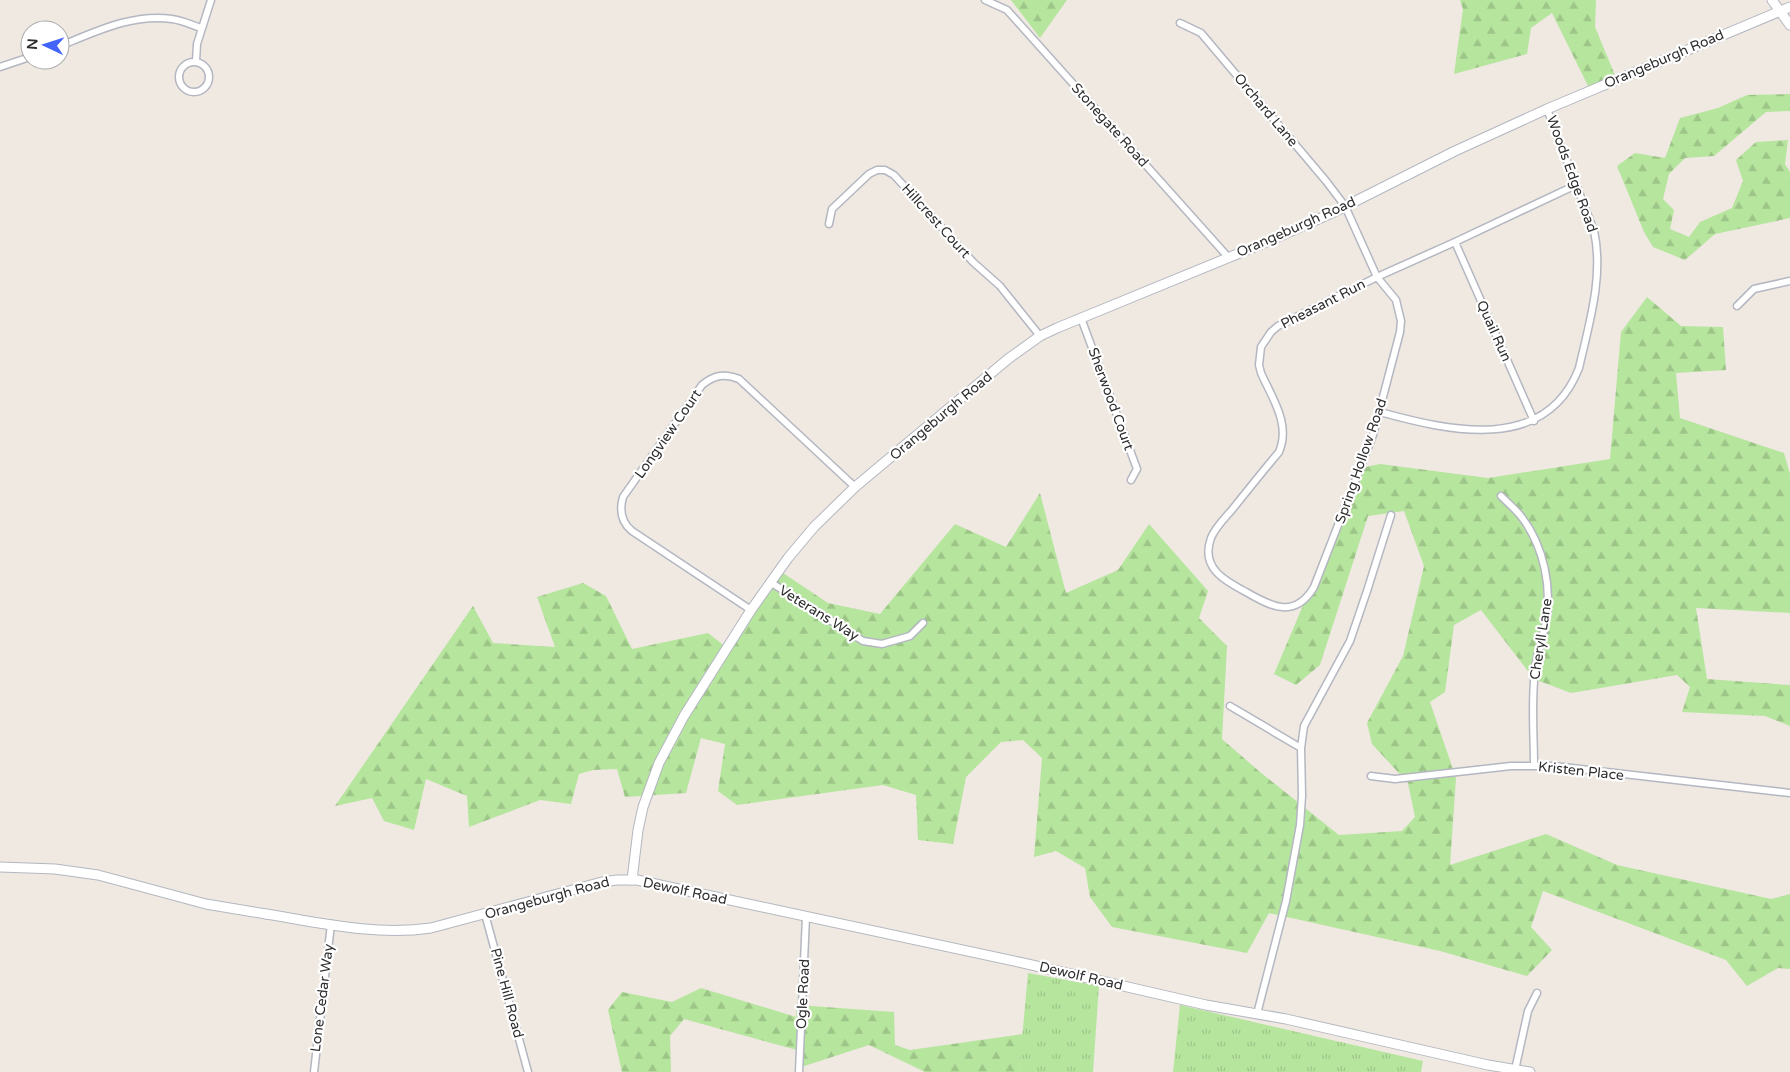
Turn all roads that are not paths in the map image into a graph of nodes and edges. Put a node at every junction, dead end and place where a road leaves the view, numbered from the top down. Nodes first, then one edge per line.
1 (211, 0) edge
2 (985, 0) edge
3 (1772, 0) edge
4 (1790, 7) edge
5 (1779, 11) junction
6 (1180, 23) dead end
7 (1790, 25) edge
8 (201, 28) junction
9 (70, 42) edge
10 (20, 60) edge
11 (196, 61) junction
12 (0, 67) edge
13 (1548, 109) junction
14 (1576, 185) junction
15 (1345, 206) junction
16 (828, 224) dead end
17 (1455, 242) junction
18 (1229, 258) junction
19 (1377, 276) junction
20 (1790, 281) edge
21 (1737, 306) dead end
22 (1081, 318) junction
23 (1040, 336) junction
24 (1380, 412) junction
25 (1534, 421) junction
26 (1131, 480) dead end
27 (855, 487) junction
28 (1501, 496) dead end
29 (1391, 515) dead end
30 (770, 582) junction
31 (1245, 592) joint
32 (751, 610) junction
33 (923, 623) dead end
34 (1230, 706) dead end
35 (1300, 748) junction
36 (1534, 766) junction
37 (1371, 776) dead end
38 (1790, 793) edge
39 (0, 867) edge
40 (632, 880) junction
41 (485, 914) junction
42 (806, 917) junction
43 (331, 924) junction
44 (1538, 993) dead end
45 (1258, 1014) junction
46 (1487, 1068) edge
47 (1515, 1070) junction
48 (314, 1072) edge
49 (528, 1072) edge
50 (799, 1072) edge
51 (1530, 1072) edge

1 - 8 street
2 - 18 street, Stonegate Road
3 - 5 street
4 - 5 street, Orangeburgh Road
5 - 7 street
5 - 13 street, Orangeburgh Road
6 - 15 street, Orchard Lane
8 - 9 street
8 - 11 street
10 - 12 street
11 - 11 street
13 - 14 street, Woods Edge Road
13 - 15 street, Orangeburgh Road
14 - 17 street, Pheasant Run
14 - 25 street, Woods Edge Road
15 - 18 street, Orangeburgh Road
15 - 19 street, Spring Hollow Road
16 - 23 street, Hillcrest Court
17 - 19 street, Pheasant Run
17 - 25 street, Quail Run
18 - 22 street, Orangeburgh Road
19 - 24 street, Spring Hollow Road
19 - 31 street, Pheasant Run
20 - 21 street
22 - 23 street, Orangeburgh Road
22 - 26 street, Sherwood Court
23 - 27 street, Orangeburgh Road
24 - 25 street, Woods Edge Road
24 - 31 street, Spring Hollow Road
27 - 30 street, Orangeburgh Road
27 - 32 street, Longview Court
28 - 36 street, Cheryll Lane
29 - 35 street
30 - 32 street, Orangeburgh Road
30 - 33 street, Veterans Way
32 - 40 street, Orangeburgh Road
34 - 35 street
35 - 45 street
36 - 37 street, Kristen Place
36 - 38 street, Kristen Place
39 - 43 street, Orangeburgh Road
40 - 41 street, Orangeburgh Road
40 - 42 street, Dewolf Road
41 - 43 street, Orangeburgh Road
41 - 49 street, Pine Hill Road
42 - 45 street, Dewolf Road
42 - 50 street, Ogle Road
43 - 48 street, Lone Cedar Way
44 - 47 street
45 - 46 street, Dewolf Road
46 - 47 street, Dewolf Road
47 - 51 street, Dewolf Road

